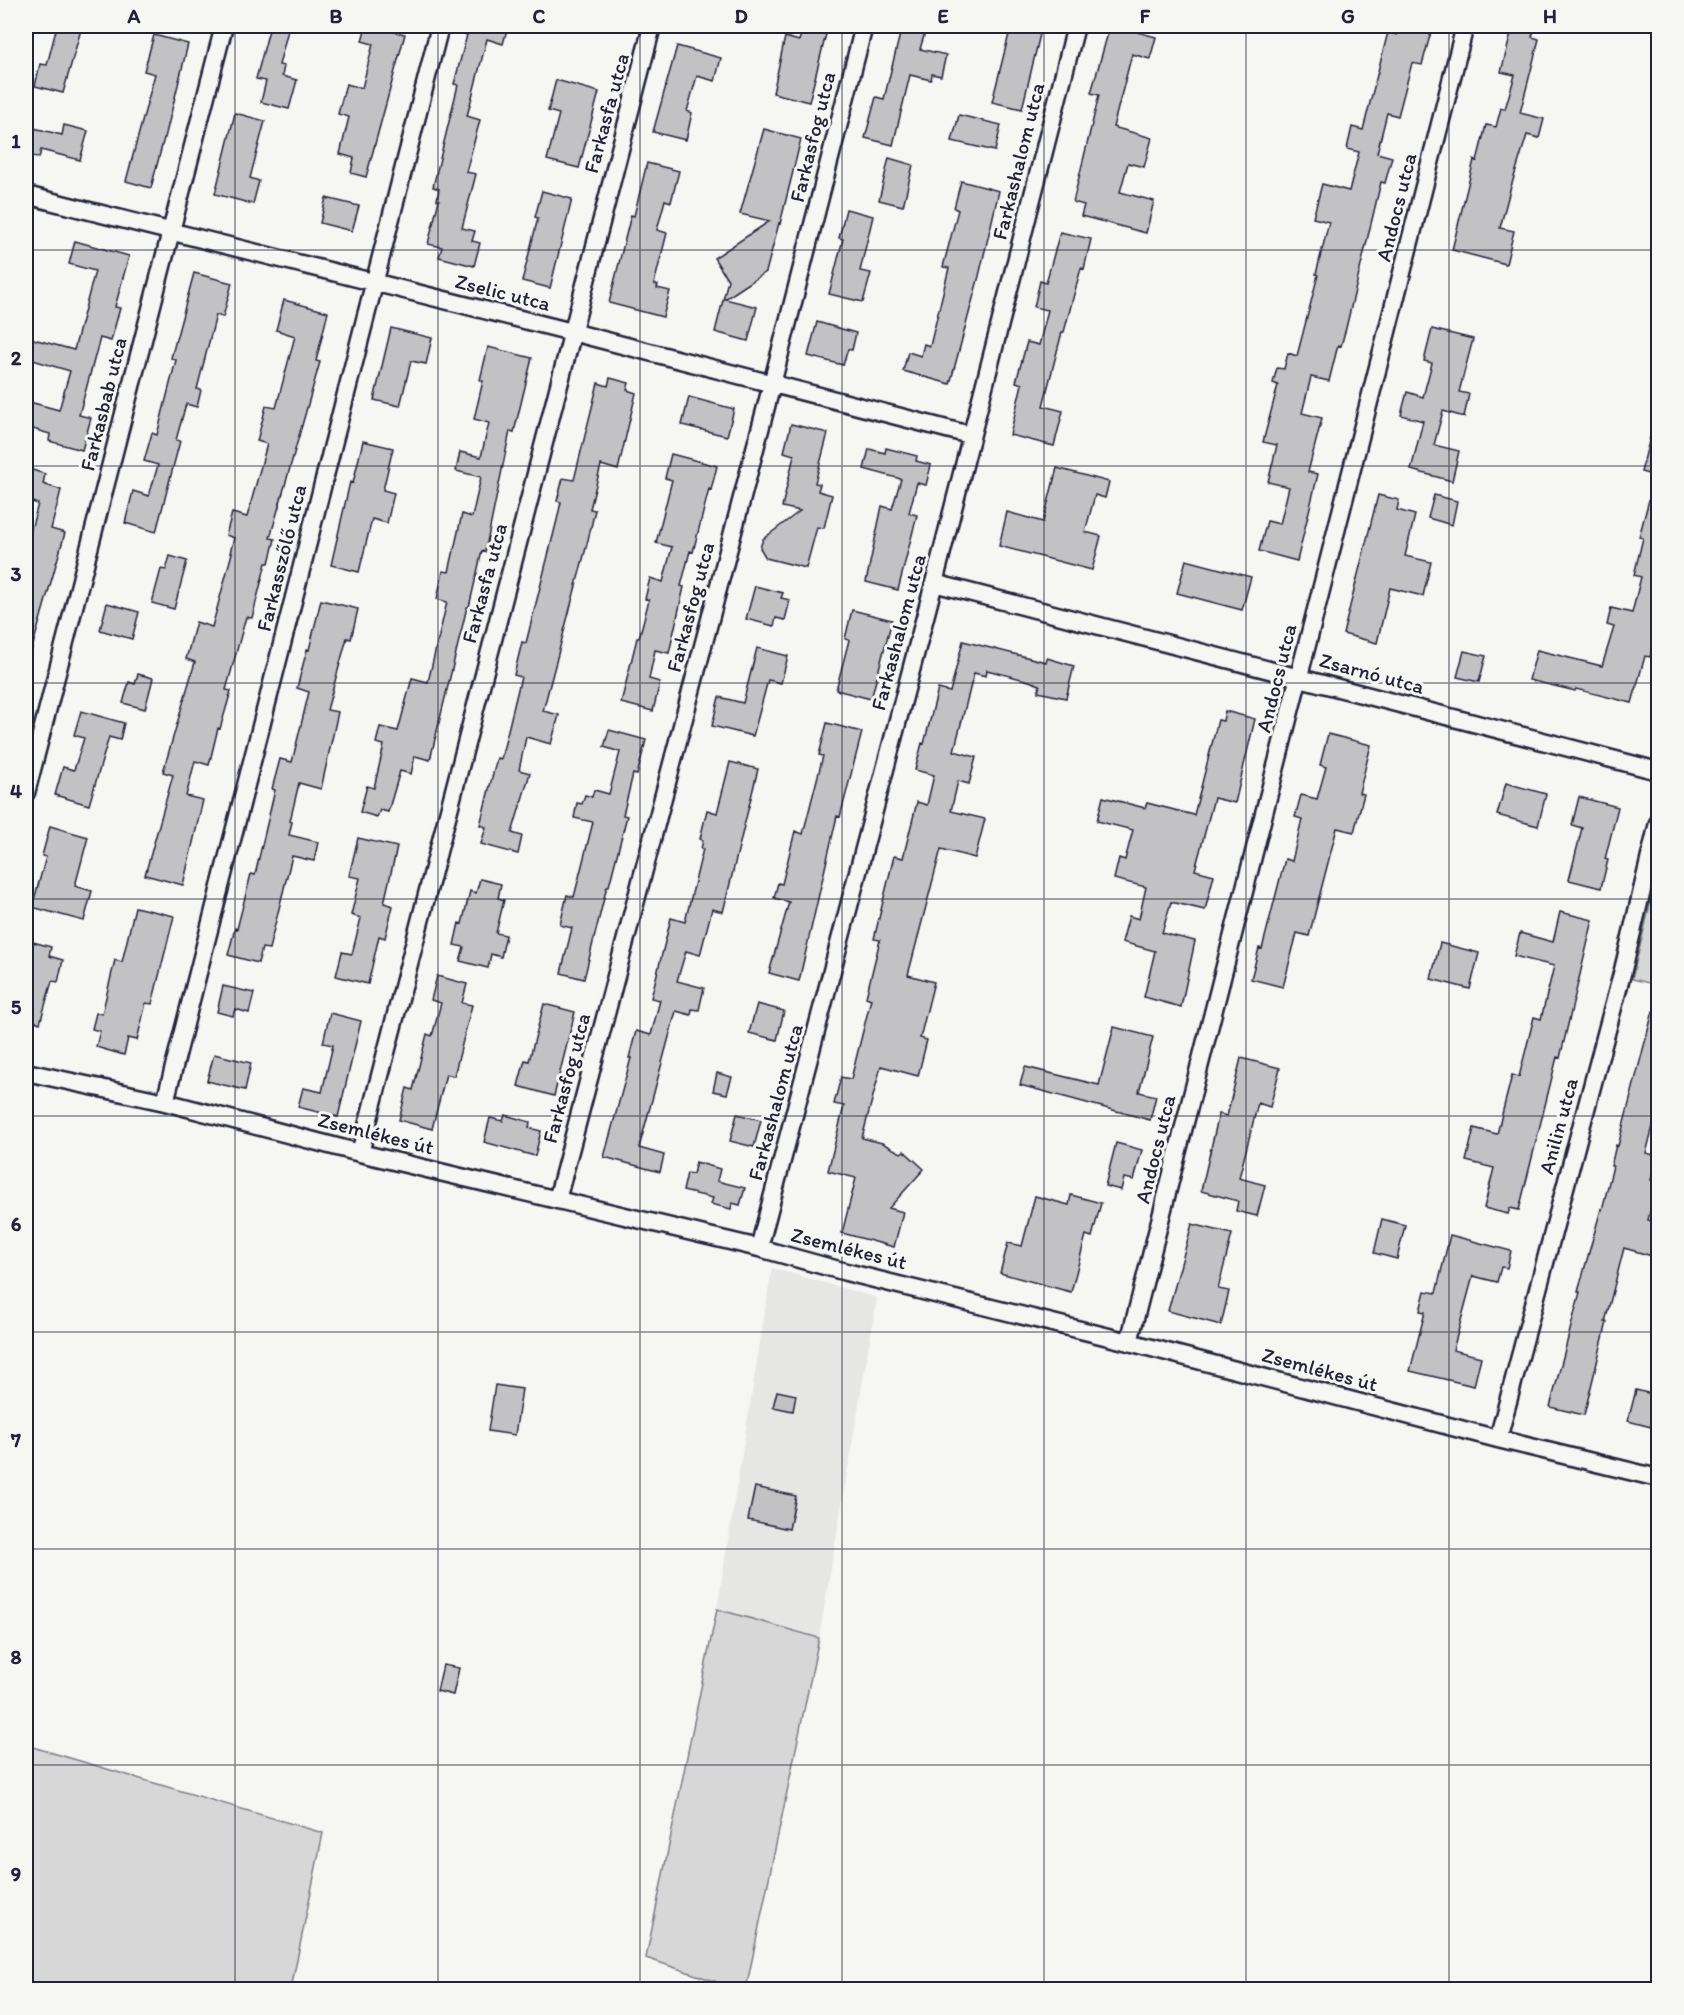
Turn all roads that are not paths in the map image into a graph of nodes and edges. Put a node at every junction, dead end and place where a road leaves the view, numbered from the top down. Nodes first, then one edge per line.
1 (224, 26) edge
2 (440, 26) edge
3 (652, 26) edge
4 (864, 26) edge
5 (1076, 26) edge
6 (1466, 26) edge
7 (26, 195) edge
8 (171, 232) junction
9 (374, 284) junction
10 (572, 332) junction
11 (772, 384) junction
12 (970, 435) junction
13 (934, 584) junction
14 (1299, 677) junction
15 (1659, 771) edge
16 (26, 793) edge
17 (1659, 823) edge
18 (26, 1072) edge
19 (165, 1102) junction
20 (360, 1153) junction
21 (557, 1200) junction
22 (759, 1248) junction
23 (1129, 1342) junction
24 (1498, 1439) junction
25 (1659, 1478) edge

1 - 8 street, Farkasbab utca
2 - 9 street, Farkasszőlő utca
3 - 10 street, Farkasfa utca
4 - 11 street, Farkasfog utca
5 - 12 street, Farkashalom utca
6 - 14 street, Andocs utca
7 - 8 street, Zselic utca
8 - 9 street, Zselic utca
8 - 16 street, Farkasbab utca
9 - 10 street, Zselic utca
9 - 19 street, Farkasszőlő utca
10 - 11 street, Zselic utca
10 - 20 street, Farkasfa utca
11 - 12 street, Zselic utca
11 - 21 street, Farkasfog utca
12 - 13 street, Farkashalom utca
13 - 14 street, Zsarnó utca
13 - 22 street, Farkashalom utca
14 - 15 street, Zsarnó utca
14 - 23 street, Andocs utca
17 - 24 street, Anilin utca
18 - 19 street, Zsemlékes út
19 - 20 street, Zsemlékes út
20 - 21 street, Zsemlékes út
21 - 22 street, Zsemlékes út
22 - 23 street, Zsemlékes út
23 - 24 street, Zsemlékes út
24 - 25 street, Zsemlékes út

